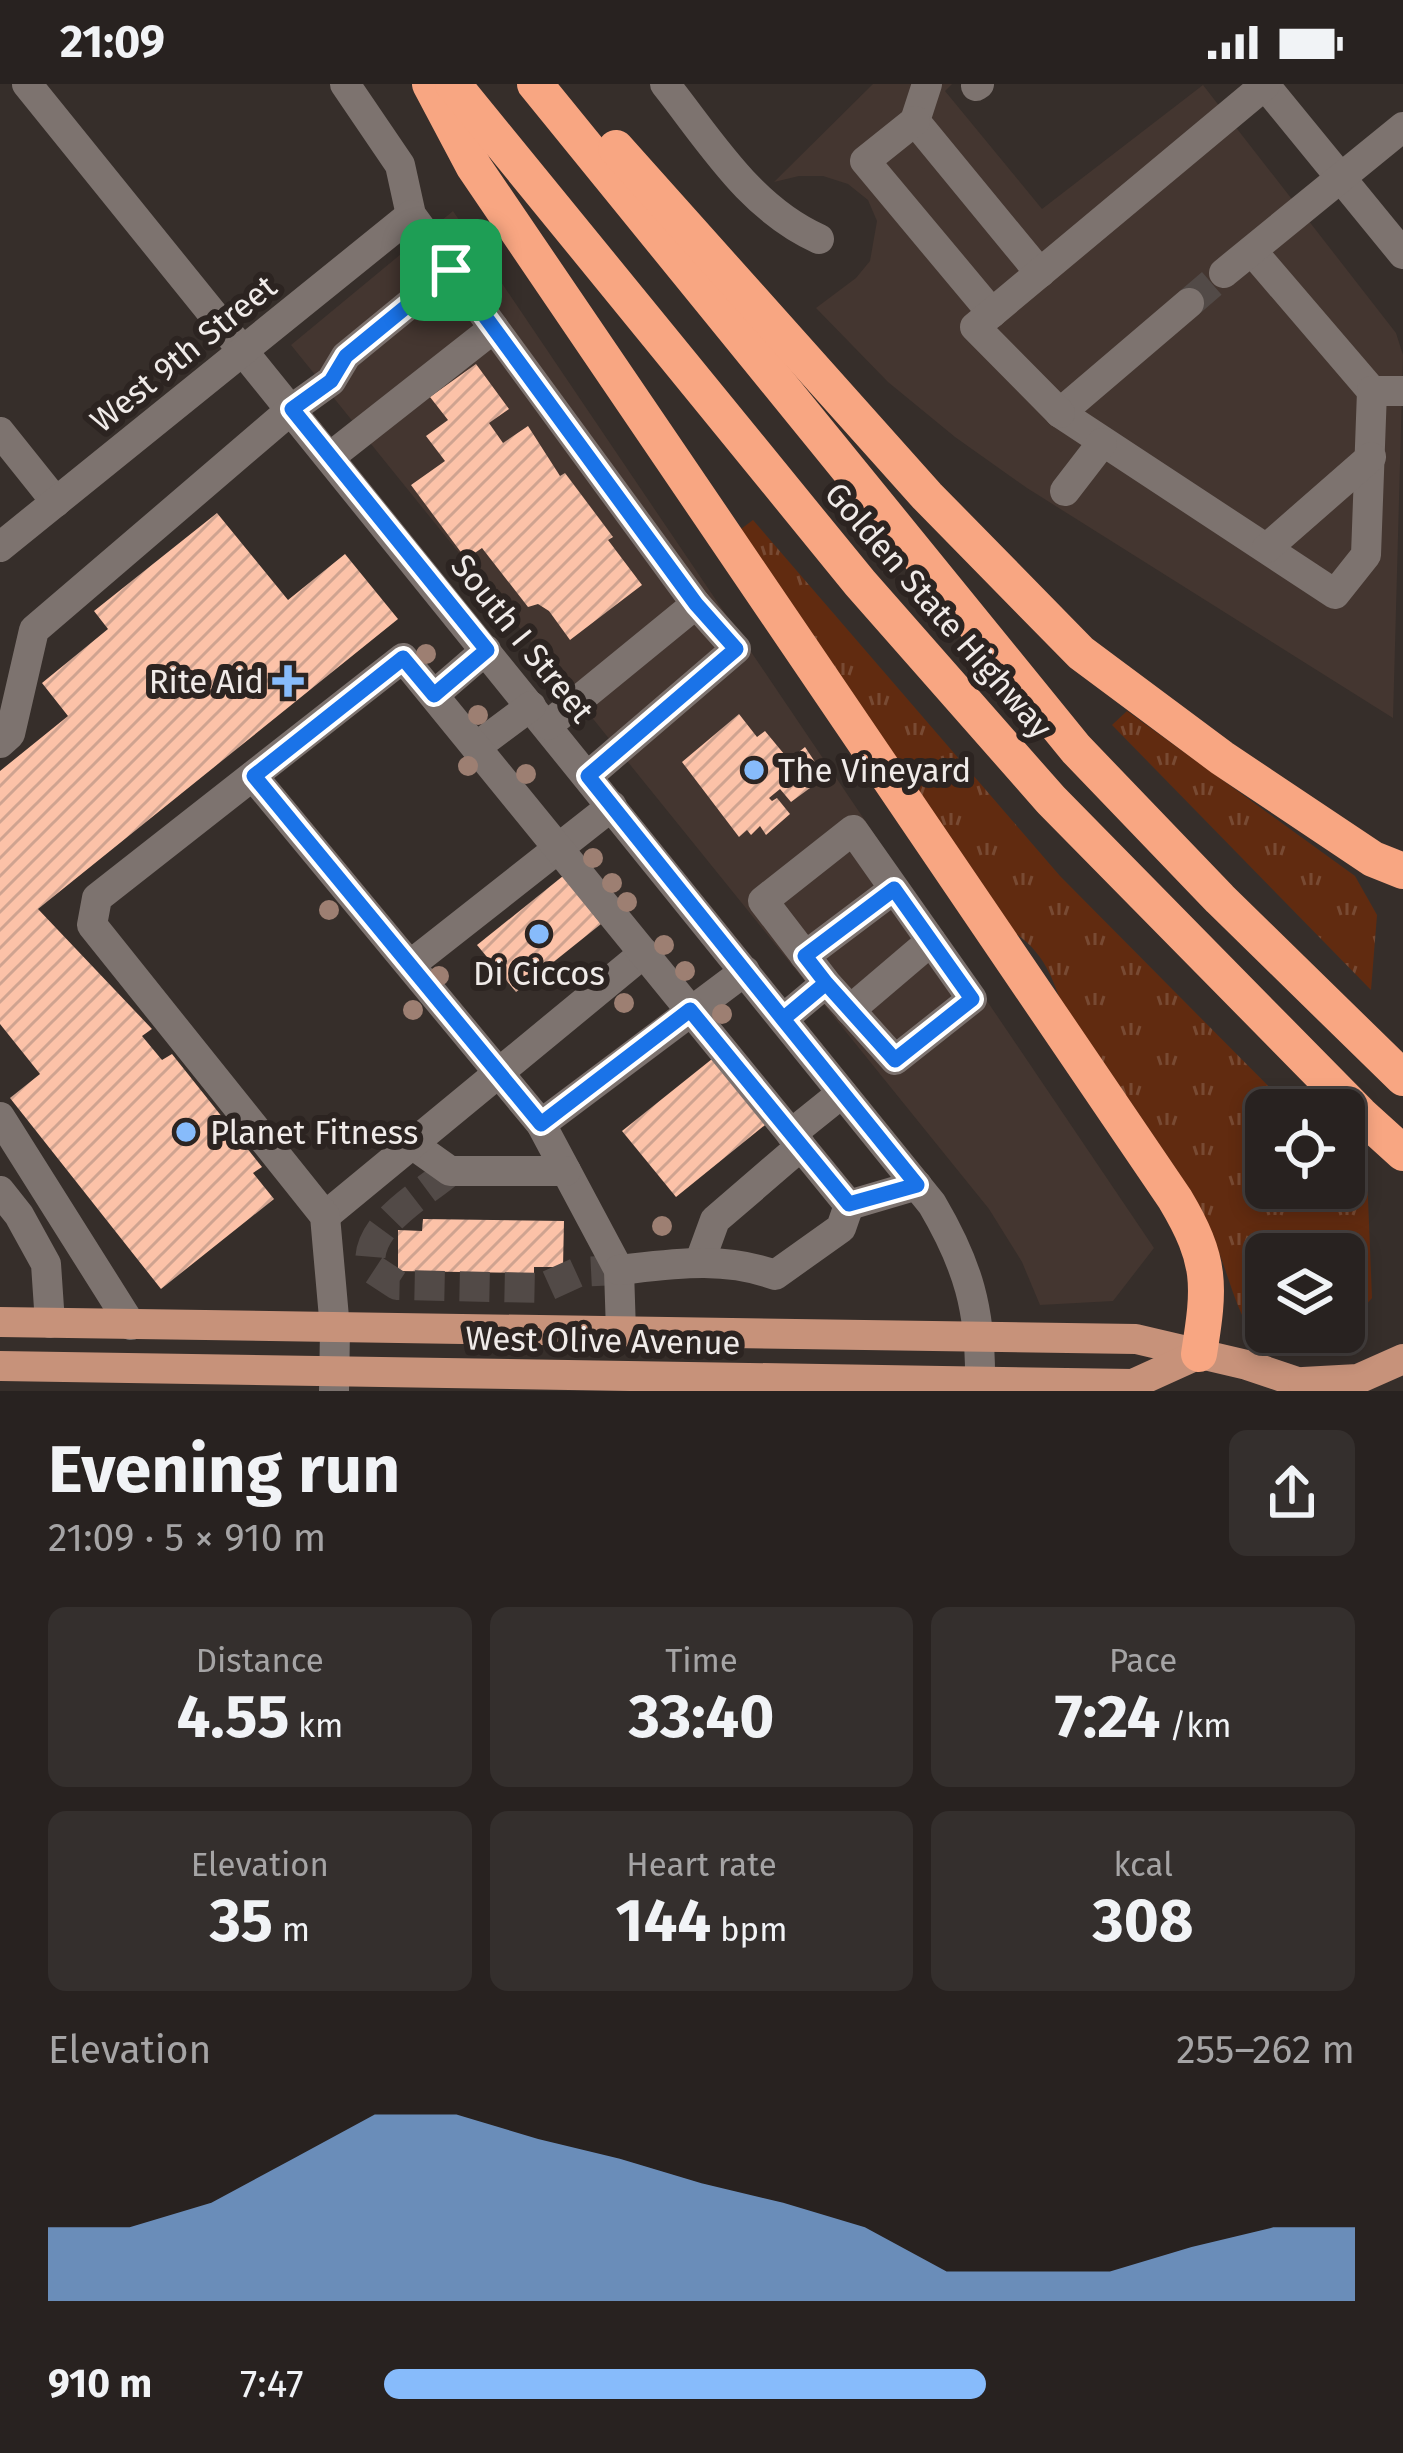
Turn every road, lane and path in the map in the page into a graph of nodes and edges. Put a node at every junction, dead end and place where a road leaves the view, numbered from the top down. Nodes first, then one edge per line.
1 (27, 84) edge
2 (346, 84) edge
3 (430, 84) edge
4 (453, 84) edge
5 (535, 84) edge
6 (557, 84) edge
7 (664, 84) edge
8 (927, 84) edge
9 (1265, 85) edge
10 (915, 121) junction
11 (1403, 127) edge
12 (1339, 176) junction
13 (411, 215) junction
14 (820, 239) dead end
15 (1252, 251) junction
16 (1403, 254) edge
17 (451, 270) junction
18 (1040, 272) junction
19 (1224, 273) tunnel mouth
20 (1190, 303) tunnel mouth
21 (992, 313) junction
22 (494, 328) junction
23 (244, 350) junction
24 (1388, 391) edge
25 (292, 409) junction
26 (1060, 413) junction
27 (0, 432) edge
28 (1102, 442) junction
29 (1371, 457) junction
30 (331, 458) junction
31 (1065, 491) dead end
32 (56, 502) junction
33 (0, 547) edge
34 (1267, 548) junction
35 (696, 604) junction
36 (487, 650) junction
37 (434, 695) junction
38 (539, 716) junction
39 (0, 743) edge
40 (476, 747) junction
41 (254, 776) junction
42 (588, 776) junction
43 (612, 806) junction
44 (560, 850) junction
45 (1403, 871) edge
46 (894, 889) junction
47 (931, 941) junction
48 (644, 953) junction
49 (805, 956) junction
50 (410, 965) junction
51 (745, 971) junction
52 (826, 983) junction
53 (690, 1010) junction
54 (850, 1010) junction
55 (783, 1019) junction
56 (498, 1072) junction
57 (1403, 1078) edge
58 (842, 1093) junction
59 (0, 1117) edge
60 (541, 1124) junction
61 (796, 1140) junction
62 (412, 1144) junction
63 (1403, 1153) edge
64 (566, 1171) junction
65 (917, 1185) junction
66 (0, 1191) edge
67 (849, 1204) junction
68 (325, 1216) junction
69 (700, 1262) junction
70 (619, 1270) junction
71 (0, 1322) edge
72 (50, 1323) junction
73 (131, 1325) junction
74 (335, 1329) junction
75 (621, 1332) junction
76 (981, 1336) junction
77 (1199, 1354) junction
78 (1403, 1359) edge
79 (0, 1366) edge
80 (334, 1382) edge
81 (980, 1382) junction
82 (622, 1383) edge
83 (696, 1384) edge
84 (1314, 1387) edge

1 - 23 street, South I Street
2 - 13 street
3 - 77 highway
4 - 63 highway, Golden State Highway
5 - 57 highway, Golden State Highway
6 - 45 highway
7 - 14 street
8 - 10 street
9 - 12 street
9 - 18 street
10 - 18 street
10 - 21 street
11 - 12 street
12 - 15 street
12 - 16 street
13 - 17 street
13 - 23 street, West 9th Street
15 - 19 street
15 - 24 street
17 - 22 street
17 - 25 street
18 - 21 street
20 - 26 street
21 - 26 street
22 - 30 street
22 - 35 street
23 - 25 street, South I Street
23 - 32 street, West 9th Street
24 - 29 street
25 - 30 street, South I Street
25 - 39 street
26 - 28 street
27 - 32 street
28 - 31 street
28 - 34 street
29 - 34 street
29 - 34 street
30 - 36 street, South I Street
32 - 33 street, West 9th Street
35 - 38 street
35 - 42 street
36 - 37 street
36 - 38 street, South I Street
37 - 40 street
37 - 41 street
38 - 40 street
38 - 42 street, South I Street
40 - 44 street
41 - 50 street
41 - 68 street
42 - 43 street, South I Street
43 - 44 street
43 - 51 street, South I Street
44 - 48 street
44 - 50 street
46 - 47 street
46 - 49 street
46 - 49 street
47 - 54 street
47 - 54 street
48 - 53 street
48 - 56 street
49 - 52 street
50 - 56 street
51 - 53 street
51 - 55 street, South I Street
52 - 54 street
52 - 55 street
53 - 60 street
53 - 61 street
55 - 58 street, South I Street
56 - 60 street
56 - 62 street
58 - 61 street
58 - 65 street, South I Street
59 - 73 street
60 - 64 street
61 - 67 street
61 - 69 street
62 - 64 street
62 - 68 street
64 - 70 street
65 - 67 street
65 - 76 street, South I Street
66 - 72 street
67 - 69 street
68 - 74 street
69 - 70 street
70 - 75 street
71 - 72 main road, West Olive Avenue
72 - 73 main road, West Olive Avenue
73 - 74 main road, West Olive Avenue
74 - 75 main road, West Olive Avenue
74 - 80 street
75 - 76 main road, West Olive Avenue
76 - 77 main road, West Olive Avenue
76 - 81 street, South I Street
77 - 81 main road, West Olive Avenue
77 - 84 main road, West Olive Avenue
78 - 84 main road, West Olive Avenue
79 - 80 main road, West Olive Avenue
80 - 82 main road, West Olive Avenue
81 - 83 main road, West Olive Avenue
82 - 83 main road, West Olive Avenue

